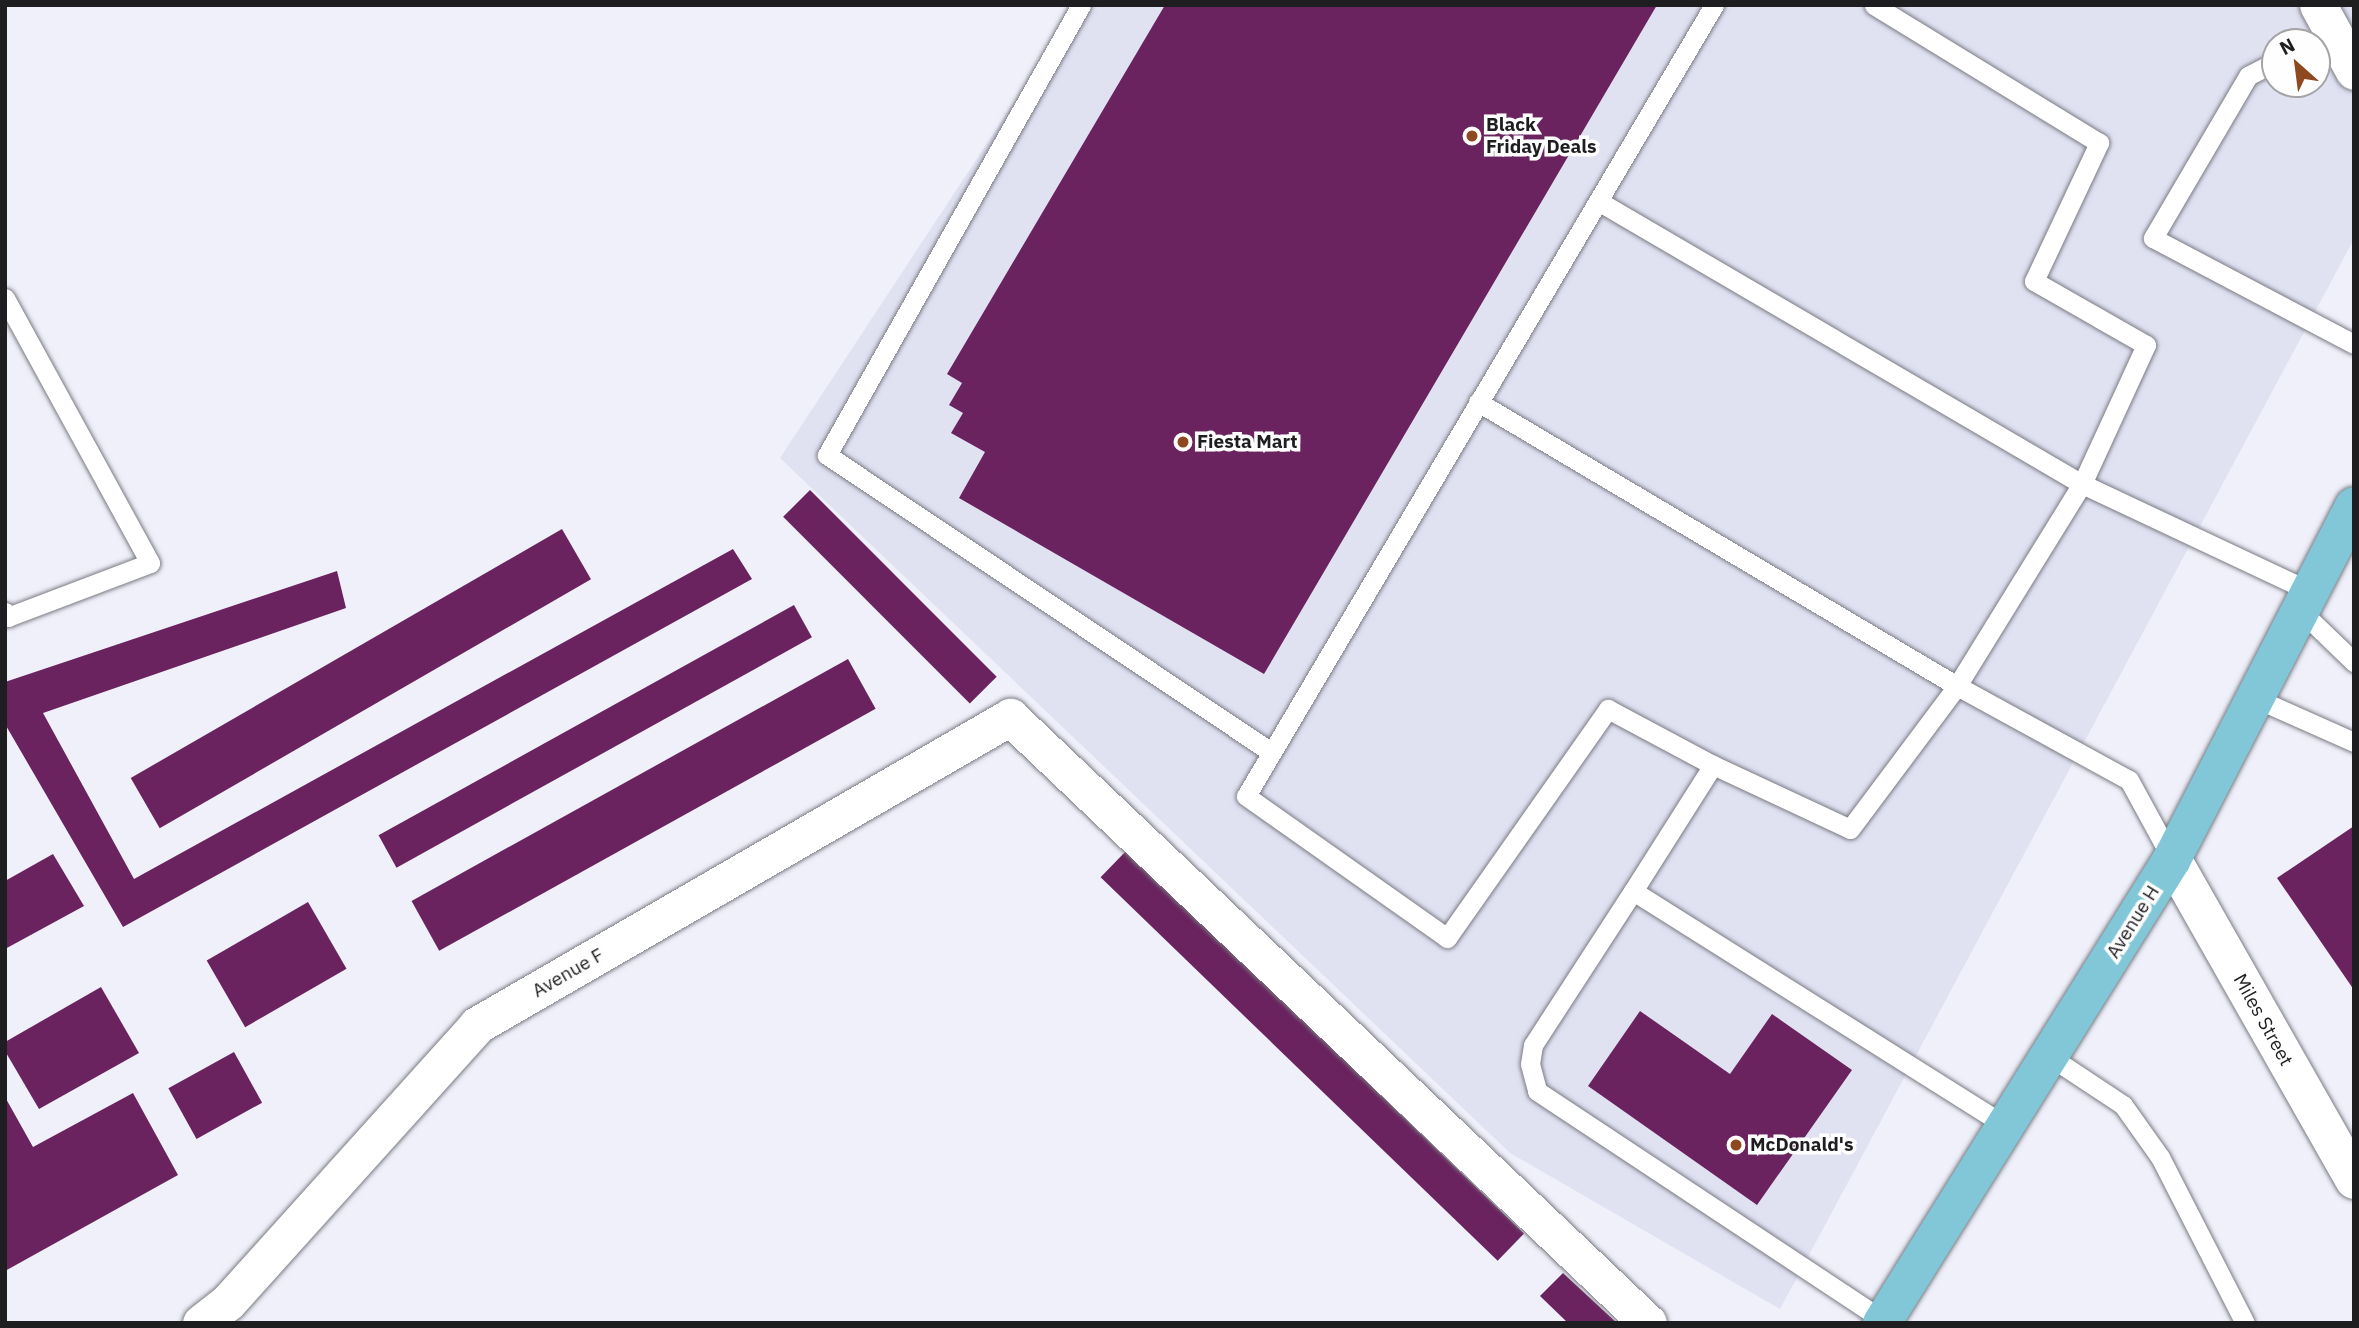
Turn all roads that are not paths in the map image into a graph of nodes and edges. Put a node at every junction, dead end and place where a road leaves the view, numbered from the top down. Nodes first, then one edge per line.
1 (1081, 5) edge
2 (1714, 5) edge
3 (1874, 5) edge
4 (2321, 27) edge
5 (2261, 69) edge
6 (2354, 71) edge
7 (1598, 201) junction
8 (5, 298) edge
9 (2354, 344) edge
10 (1478, 402) junction
11 (2082, 484) junction
12 (2354, 506) edge
13 (2306, 602) junction
14 (5, 612) edge
15 (2354, 662) edge
16 (1956, 686) junction
17 (2255, 698) junction
18 (2354, 742) edge
19 (1271, 752) junction
20 (1713, 765) junction
21 (2172, 859) junction
22 (1633, 891) junction
23 (2049, 1056) junction
24 (2006, 1126) junction
25 (2344, 1139) edge
26 (2354, 1180) edge
27 (1883, 1322) edge
28 (201, 1323) edge
29 (1648, 1323) edge
30 (2245, 1323) edge

1 - 19 lane
2 - 7 lane
3 - 11 lane
4 - 6 street
5 - 9 lane
7 - 10 lane
7 - 11 lane
8 - 14 lane
10 - 16 lane
10 - 19 lane
11 - 13 lane
11 - 16 lane
12 - 13 main road, Avenue H
13 - 15 lane
13 - 17 main road, Avenue H
16 - 20 lane
16 - 21 lane
17 - 18 lane
17 - 21 main road, Avenue H
19 - 20 lane
20 - 22 lane
21 - 23 main road, Avenue H
21 - 25 street, Miles Street
22 - 24 lane
22 - 27 lane
23 - 24 main road, Avenue H
23 - 30 lane
24 - 27 main road, Avenue H
25 - 26 street, Miles Street
28 - 29 street, Avenue F

